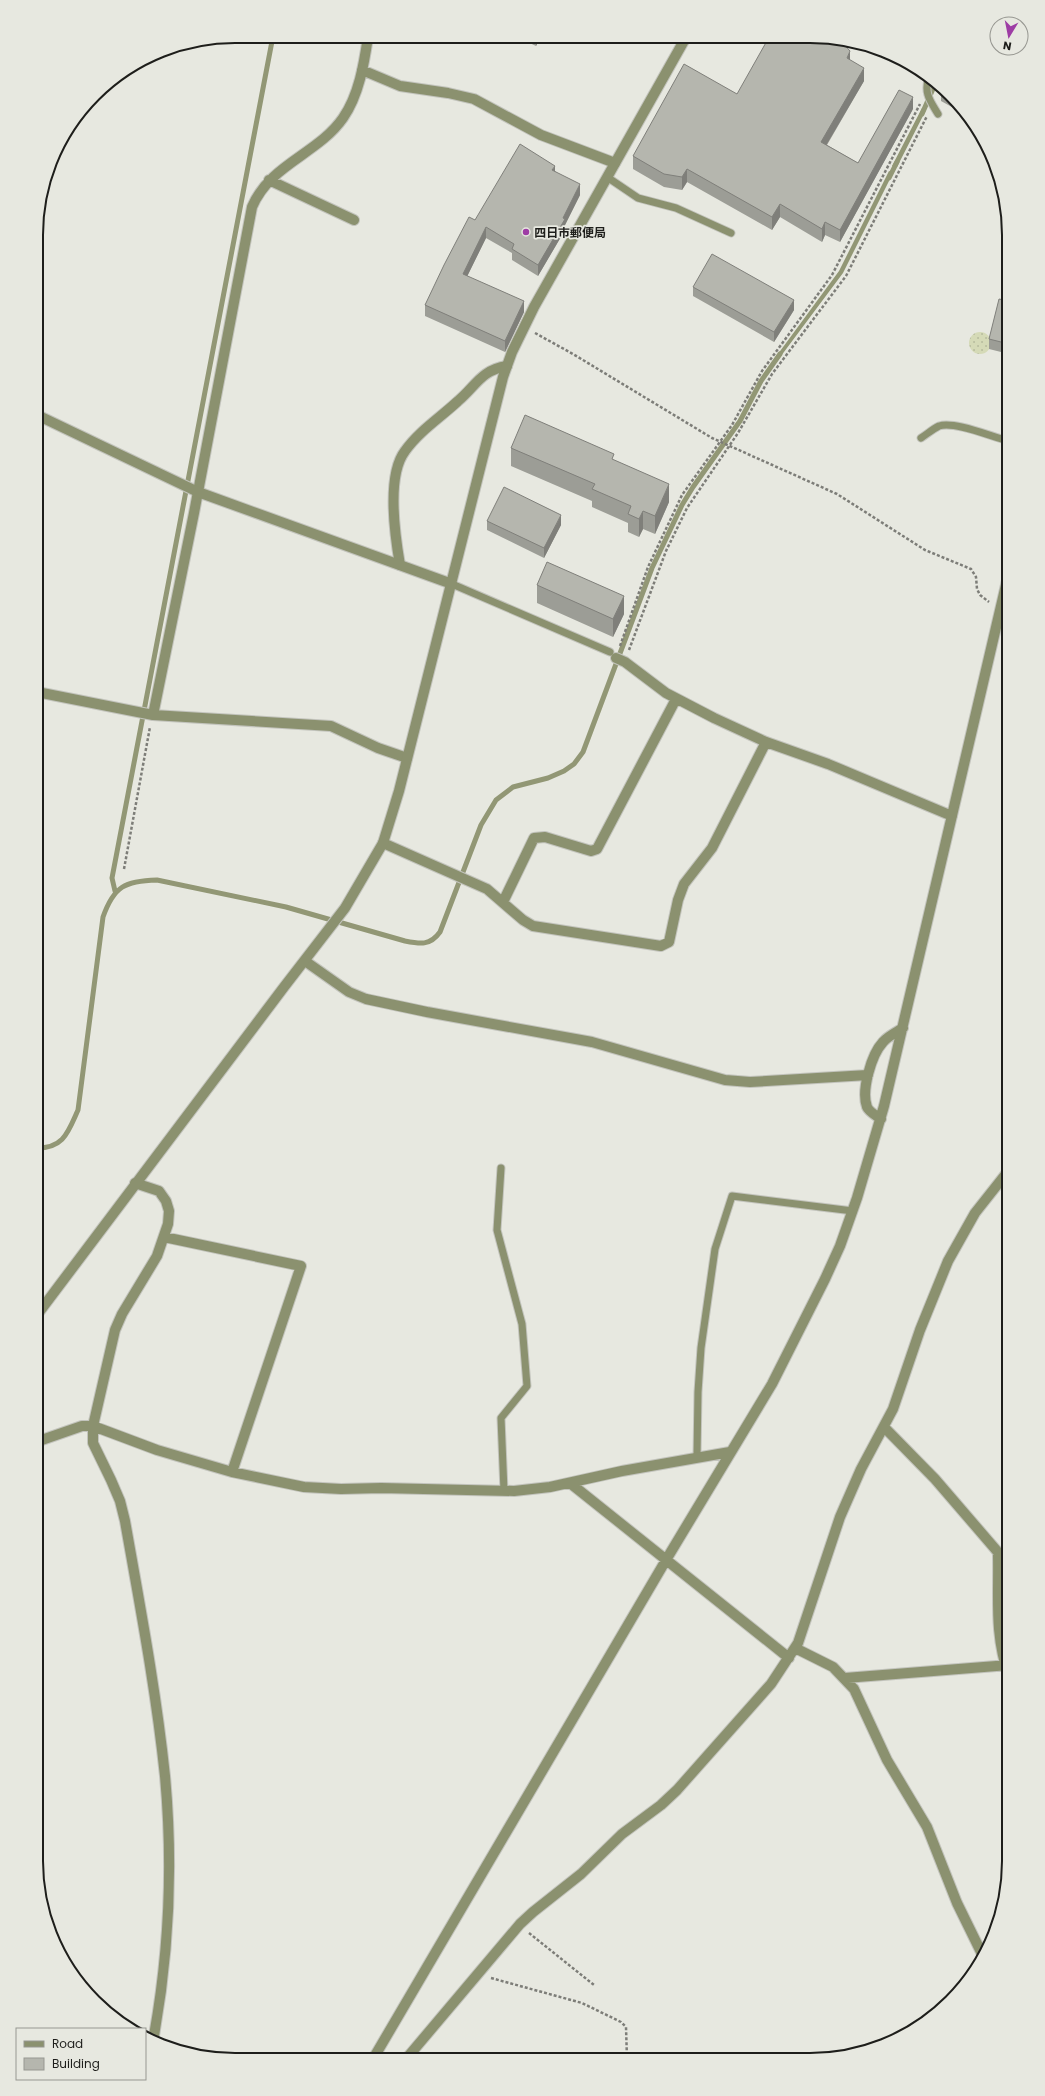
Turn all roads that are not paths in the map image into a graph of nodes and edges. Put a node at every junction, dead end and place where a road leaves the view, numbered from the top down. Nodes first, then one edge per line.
1 (367, 43) edge
2 (683, 43) edge
3 (362, 70) junction
4 (928, 83) edge
5 (938, 114) dead end
6 (615, 163) junction
7 (607, 177) junction
8 (269, 180) junction
9 (354, 220) dead end
10 (731, 233) dead end
11 (507, 366) junction
12 (43, 417) edge
13 (921, 438) dead end
14 (1002, 439) edge
15 (198, 492) junction
16 (400, 565) junction
17 (452, 584) junction
18 (1002, 604) edge
19 (613, 655) joint
20 (43, 693) edge
21 (676, 699) junction
22 (153, 715) junction
23 (766, 742) junction
24 (407, 758) junction
25 (952, 816) junction
26 (383, 843) junction
27 (503, 902) junction
28 (306, 961) junction
29 (903, 1028) junction
30 (868, 1075) junction
31 (881, 1119) junction
32 (501, 1168) dead end
33 (1002, 1179) edge
34 (135, 1183) junction
35 (853, 1211) junction
36 (164, 1237) junction
37 (43, 1307) edge
38 (93, 1426) junction
39 (884, 1428) junction
40 (43, 1440) edge
41 (730, 1452) junction
42 (697, 1456) junction
43 (232, 1472) junction
44 (570, 1483) junction
45 (504, 1491) junction
46 (998, 1555) junction
47 (1002, 1559) edge
48 (666, 1560) junction
49 (1002, 1646) edge
50 (795, 1648) junction
51 (789, 1658) junction
52 (1002, 1665) edge
53 (845, 1678) junction
54 (980, 1950) edge
55 (154, 2035) edge
56 (377, 2053) edge
57 (411, 2053) edge

1 - 3 street
2 - 6 street
3 - 6 street
3 - 8 street
4 - 5 lane
6 - 7 street
7 - 10 lane
7 - 11 street
8 - 9 street
8 - 15 street
11 - 16 street
11 - 17 street
12 - 15 street
13 - 14 lane
15 - 16 street
15 - 22 street
16 - 17 street
17 - 19 lane
17 - 24 street
18 - 25 street
19 - 21 street
20 - 22 street
21 - 23 street
21 - 27 street
22 - 24 street
23 - 25 street
23 - 27 street
24 - 26 street
25 - 29 street
26 - 27 street
26 - 28 street
28 - 30 street
28 - 34 street
29 - 30 street
29 - 31 street
30 - 31 street
31 - 35 street
32 - 45 lane
33 - 39 street
34 - 36 street
34 - 37 street
35 - 41 street
35 - 42 lane
36 - 38 street
36 - 43 street
38 - 40 street
38 - 43 street
38 - 55 street
39 - 46 street
39 - 50 street
41 - 42 street
41 - 48 street
42 - 44 street
43 - 45 street
44 - 45 street
44 - 48 street
46 - 47 street
46 - 49 street
48 - 51 street
48 - 56 street
50 - 51 street
50 - 53 street
51 - 57 street
52 - 53 street
53 - 54 street

